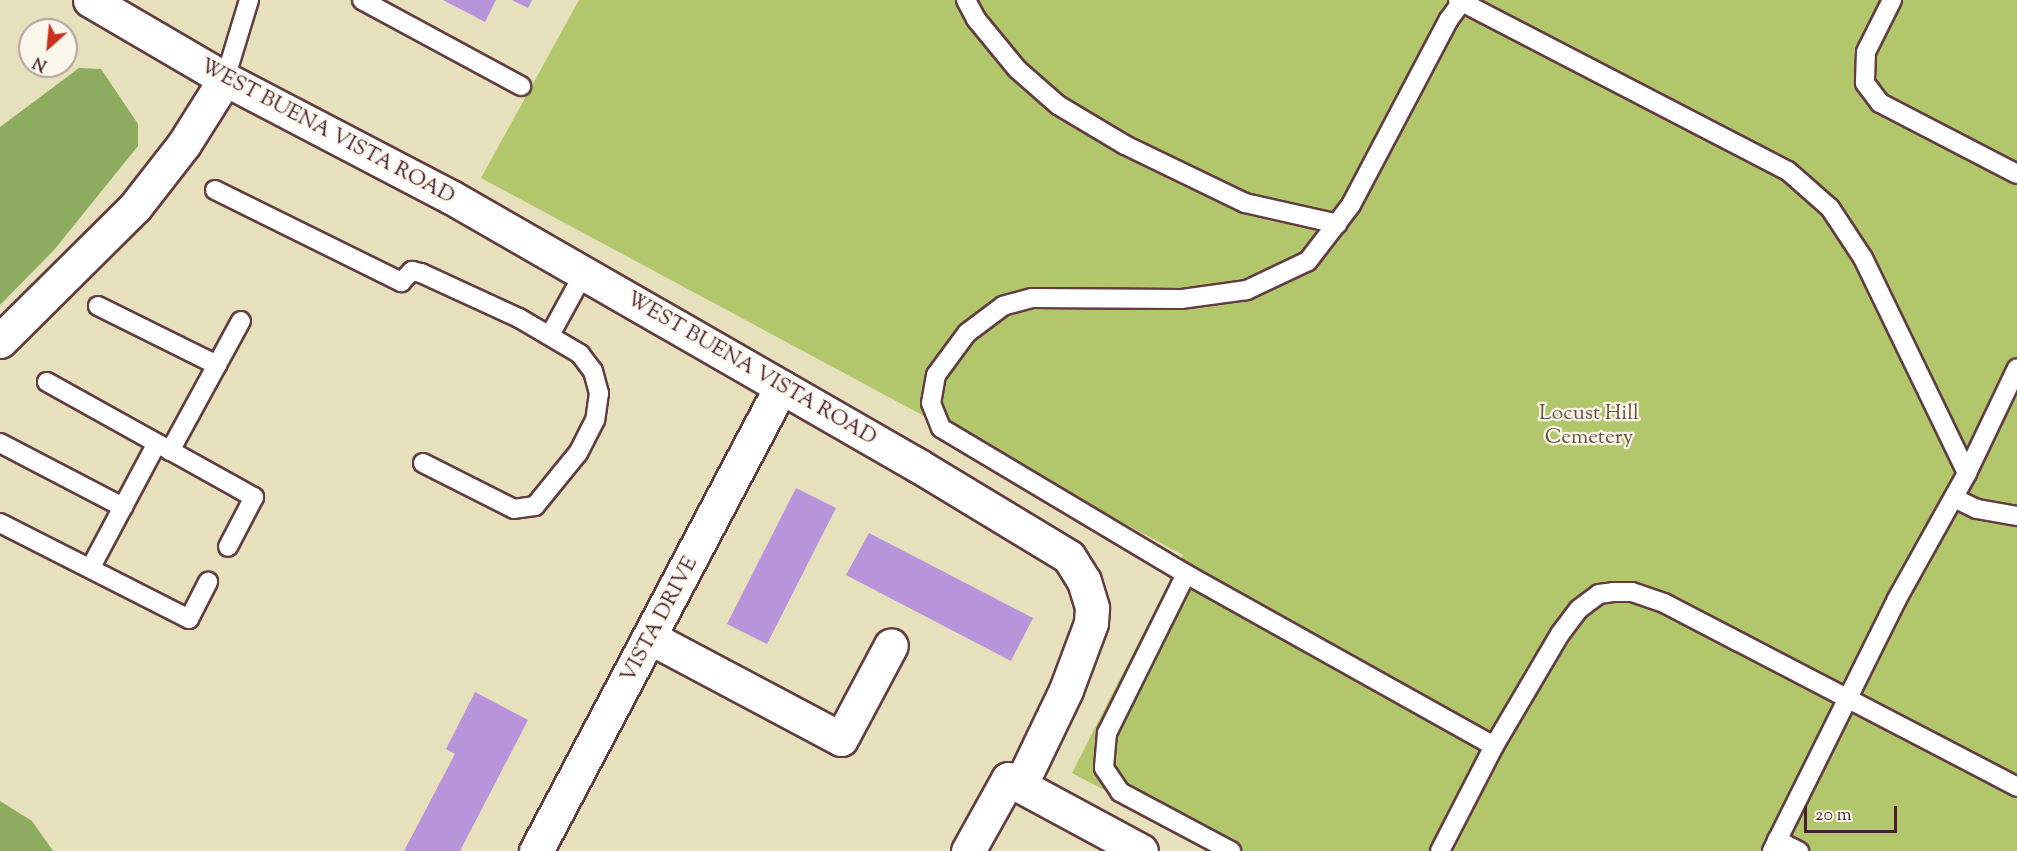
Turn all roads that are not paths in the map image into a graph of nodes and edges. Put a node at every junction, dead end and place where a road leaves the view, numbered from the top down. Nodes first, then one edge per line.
1 (90, 0) edge
2 (249, 0) edge
3 (362, 0) edge
4 (966, 0) edge
5 (1892, 0) edge
6 (1461, 1) edge
7 (225, 79) junction
8 (521, 86) dead end
9 (2017, 174) edge
10 (215, 190) dead end
11 (1338, 225) junction
12 (584, 273) junction
13 (98, 306) dead end
14 (242, 321) dead end
15 (550, 335) junction
16 (0, 341) edge
17 (217, 365) junction
18 (2017, 368) edge
19 (47, 382) dead end
20 (781, 387) junction
21 (0, 443) edge
22 (164, 447) junction
23 (423, 463) dead end
24 (1967, 473) junction
25 (1954, 498) junction
26 (123, 507) junction
27 (2017, 516) edge
28 (0, 523) edge
29 (228, 546) dead end
30 (91, 567) junction
31 (1186, 574) junction
32 (208, 582) dead end
33 (651, 638) junction
34 (891, 645) dead end
35 (1848, 698) junction
36 (1494, 746) junction
37 (1020, 786) junction
38 (2017, 787) edge
39 (1774, 845) edge
40 (536, 851) edge
41 (968, 851) edge
42 (1141, 851) edge
43 (1232, 851) edge
44 (1440, 851) edge
45 (1799, 851) edge

1 - 7 street, WEST BUENA VISTA ROAD
2 - 7 lane
3 - 8 lane
4 - 11 lane
5 - 9 lane
6 - 11 lane
6 - 24 lane
7 - 12 street, WEST BUENA VISTA ROAD
7 - 16 street
10 - 15 lane
11 - 31 lane
12 - 15 lane
12 - 20 street, WEST BUENA VISTA ROAD
13 - 17 lane
14 - 17 lane
15 - 23 lane
17 - 22 lane
18 - 24 lane
19 - 22 lane
20 - 33 street, VISTA DRIVE
20 - 37 street, WEST BUENA VISTA ROAD
21 - 26 lane
22 - 26 lane
22 - 29 lane
24 - 25 lane
25 - 27 lane
25 - 35 lane
26 - 30 lane
28 - 30 lane
30 - 32 lane
31 - 36 lane
31 - 43 lane
33 - 34 street
33 - 40 street, VISTA DRIVE
35 - 36 lane
35 - 38 lane
35 - 39 lane
36 - 44 lane
37 - 41 street
37 - 42 street
39 - 45 lane

